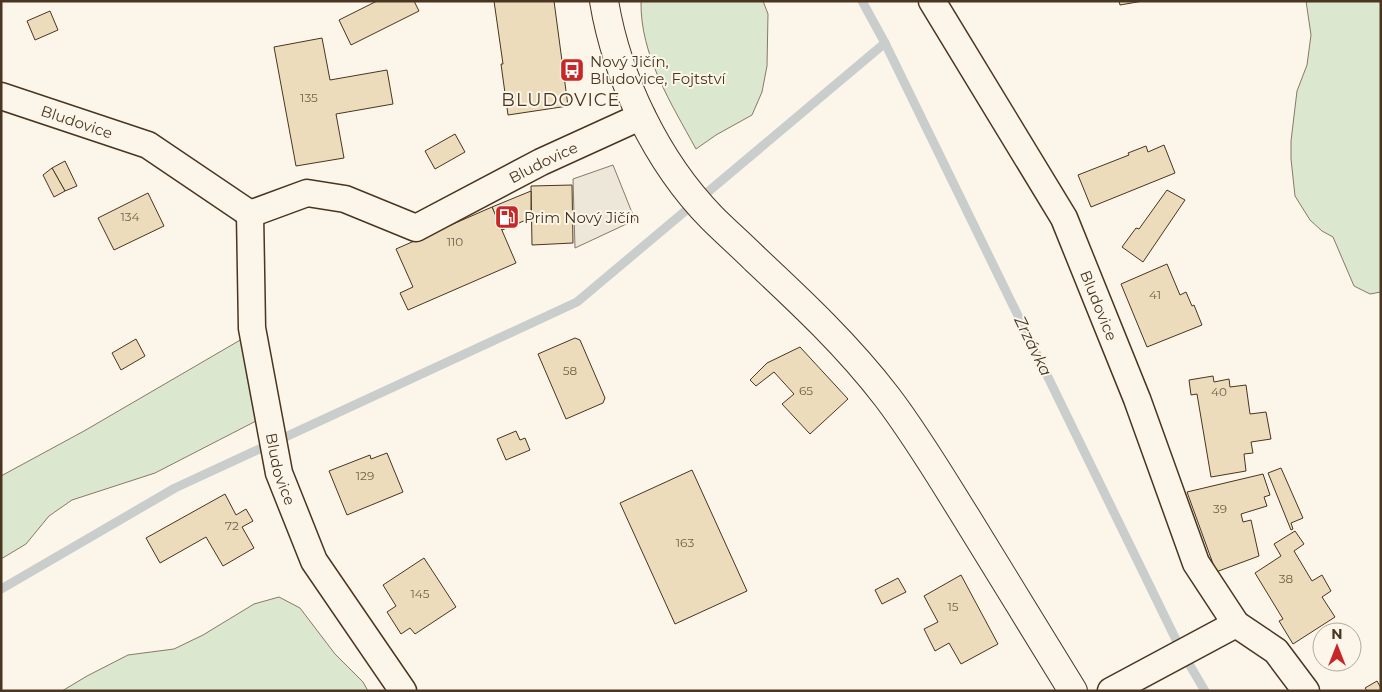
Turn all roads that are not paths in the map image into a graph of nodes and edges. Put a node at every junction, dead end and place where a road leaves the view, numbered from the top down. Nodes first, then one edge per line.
1 (604, 1) edge
2 (932, 1) edge
3 (1, 96) edge
4 (642, 116) junction
5 (250, 214) junction
6 (1226, 629) junction
7 (403, 691) edge
8 (1073, 691) edge
9 (1111, 691) edge
10 (1306, 691) edge

1 - 4 main road
2 - 6 street, Bludovice
3 - 5 street, Bludovice
4 - 5 street, Bludovice
4 - 8 main road
5 - 7 street, Bludovice
6 - 9 street
6 - 10 street, Bludovice

